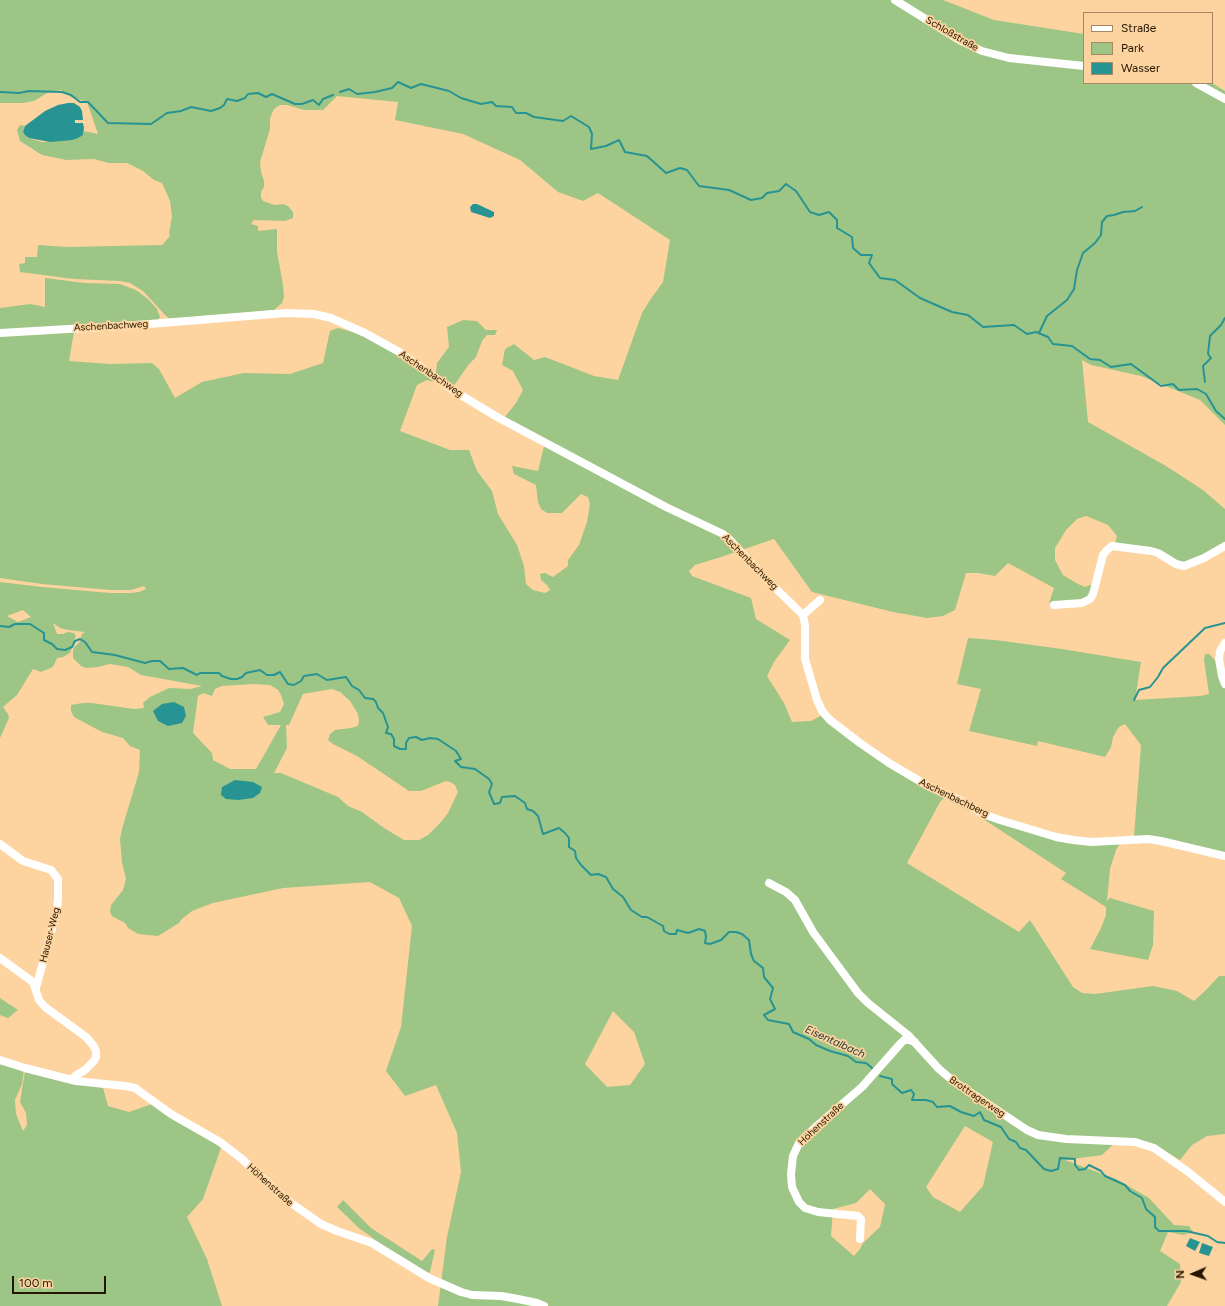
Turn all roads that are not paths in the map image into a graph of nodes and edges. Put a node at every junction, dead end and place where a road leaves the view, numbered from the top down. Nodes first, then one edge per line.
1 (896, 0) edge
2 (1083, 66) edge
3 (1198, 84) edge
4 (1225, 99) edge
5 (0, 333) edge
6 (1225, 546) edge
7 (820, 600) dead end
8 (1054, 605) dead end
9 (803, 615) junction
10 (1225, 643) edge
11 (1225, 684) edge
12 (0, 844) edge
13 (1225, 856) edge
14 (769, 883) dead end
15 (0, 958) edge
16 (36, 988) junction
17 (916, 1043) junction
18 (0, 1060) edge
19 (73, 1080) junction
20 (1225, 1202) edge
21 (860, 1240) dead end
22 (544, 1306) edge

1 - 2 street, Schloßstraße
3 - 4 street
5 - 9 street, Aschenbachweg
6 - 8 street
7 - 9 street
9 - 13 street, Aschenbachberg
10 - 11 street
12 - 16 street, Hauser-Weg
14 - 17 street, Brottragerweg
15 - 16 street
16 - 19 street
17 - 20 street, Brottragerweg
17 - 21 street, Höhenstraße
18 - 19 street, Höhenstraße
19 - 22 street, Höhenstraße

